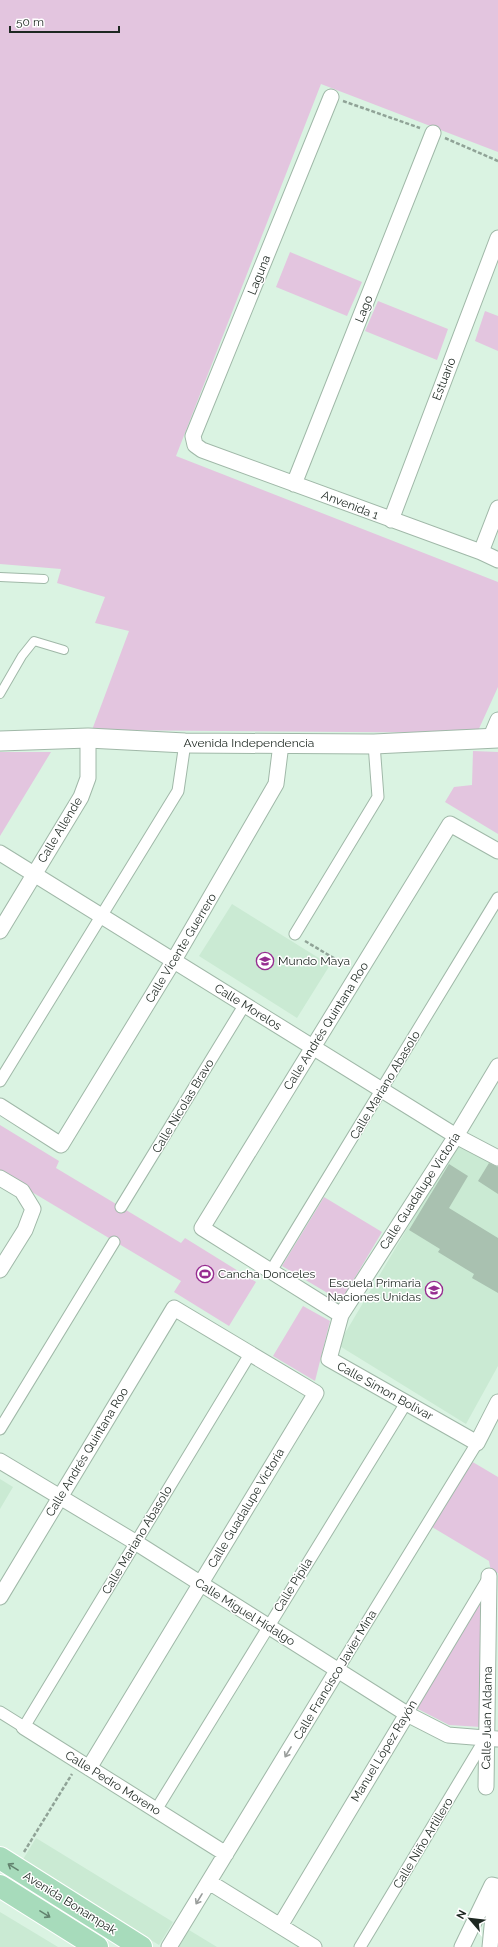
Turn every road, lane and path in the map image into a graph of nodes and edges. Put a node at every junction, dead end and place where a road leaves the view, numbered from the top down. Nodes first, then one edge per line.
1 (332, 97) joint
2 (433, 133) junction
3 (498, 161) edge
4 (498, 238) edge
5 (202, 450) joint
6 (294, 484) junction
7 (498, 508) edge
8 (391, 520) junction
9 (481, 552) junction
10 (498, 560) edge
11 (0, 577) edge
12 (44, 579) dead end
13 (64, 650) dead end
14 (0, 694) edge
15 (498, 720) edge
16 (88, 738) junction
17 (494, 738) edge
18 (0, 741) edge
19 (185, 743) junction
20 (281, 744) junction
21 (374, 744) junction
22 (498, 851) edge
23 (0, 852) edge
24 (34, 874) junction
25 (498, 898) edge
26 (101, 915) junction
27 (0, 931) edge
28 (295, 934) joint
29 (174, 960) junction
30 (358, 973) junction
31 (245, 1004) junction
32 (313, 1046) junction
33 (498, 1066) edge
34 (0, 1080) edge
35 (382, 1090) junction
36 (0, 1106) edge
37 (456, 1136) junction
38 (498, 1158) edge
39 (0, 1178) edge
40 (121, 1207) dead end
41 (114, 1242) dead end
42 (0, 1270) edge
43 (271, 1272) junction
44 (340, 1315) junction
45 (250, 1354) junction
46 (498, 1402) edge
47 (406, 1403) junction
48 (0, 1429) edge
49 (477, 1443) junction
50 (0, 1461) edge
51 (60, 1497) junction
52 (135, 1542) junction
53 (489, 1576) joint
54 (200, 1583) junction
55 (0, 1597) edge
56 (268, 1626) junction
57 (337, 1670) junction
58 (0, 1712) edge
59 (406, 1714) junction
60 (24, 1727) junction
61 (492, 1739) edge
62 (84, 1765) junction
63 (486, 1787) dead end
64 (156, 1810) junction
65 (226, 1854) junction
66 (7, 1863) edge
67 (209, 1882) junction
68 (0, 1886) edge
69 (280, 1926) junction
70 (97, 1947) edge
71 (141, 1947) edge
72 (170, 1947) edge
73 (314, 1947) edge
74 (360, 1947) edge
75 (462, 1947) edge
76 (490, 1947) edge

1 - 2 path
1 - 5 street, Laguna
2 - 3 path
2 - 6 street, Lago
4 - 8 street, Estuario
5 - 6 street, Anvenida 1
6 - 8 street, Anvenida 1
7 - 9 street
8 - 9 street, Anvenida 1
9 - 10 street, Anvenida 1
11 - 12 lane
13 - 14 lane
15 - 17 street
16 - 18 street, Avenida Independencia
16 - 19 street, Avenida Independencia
16 - 24 street, Calle Allende
17 - 21 street, Avenida Independencia
19 - 20 street, Avenida Independencia
19 - 26 street
20 - 21 street, Avenida Independencia
20 - 29 street, Calle Vicente Guerrero
21 - 28 street
22 - 30 street, Calle Andrés Quintana Roo
23 - 24 street, Calle Morelos
24 - 26 street, Calle Morelos
24 - 27 street, Calle Allende
25 - 35 street, Calle Mariano Abasolo
26 - 29 street, Calle Morelos
26 - 34 street
28 - 30 path
29 - 31 street, Calle Morelos
29 - 36 street, Calle Vicente Guerrero
30 - 32 street, Calle Andrés Quintana Roo
31 - 32 street, Calle Morelos
31 - 40 street, Calle Nicolas Bravo
32 - 35 street, Calle Morelos
32 - 43 street, Calle Andrés Quintana Roo
33 - 37 street, Calle Guadalupe Victoria
35 - 37 street, Calle Morelos
35 - 43 street, Calle Mariano Abasolo
37 - 38 street, Calle Morelos
37 - 44 street, Calle Guadalupe Victoria
39 - 42 street
41 - 48 street
43 - 44 street
44 - 47 street, Calle Simon Bolivar
45 - 51 street, Calle Andrés Quintana Roo
45 - 52 street, Calle Mariano Abasolo
45 - 54 street, Calle Guadalupe Victoria
46 - 49 street, Calle Francisco Javier Mina
47 - 49 street, Calle Simon Bolivar
47 - 56 street, Calle Pípila
49 - 57 street, Calle Francisco Javier Mina
50 - 51 street, Calle Miguel Hidalgo
51 - 52 street, Calle Miguel Hidalgo
51 - 55 street, Calle Andrés Quintana Roo
52 - 54 street, Calle Miguel Hidalgo
52 - 60 street, Calle Mariano Abasolo
53 - 59 street, Manuel López Rayón
53 - 61 street, Calle Juan Aldama
54 - 56 street, Calle Miguel Hidalgo
54 - 62 street, Calle Guadalupe Victoria
56 - 57 street, Calle Miguel Hidalgo
56 - 64 street, Calle Pípila
57 - 59 street, Calle Miguel Hidalgo
57 -> 65 street, Calle Francisco Javier Mina
58 - 60 street, Calle Pedro Moreno
59 - 61 street, Calle Miguel Hidalgo
59 - 69 street, Manuel López Rayón
60 - 62 street, Calle Pedro Moreno
61 - 63 street, Calle Juan Aldama
61 - 74 street, Calle Niño Artillero
62 - 64 street, Calle Pedro Moreno
62 - 66 path
64 - 65 street, Calle Pedro Moreno
65 - 67 street, Calle Francisco Javier Mina
66 - 71 main road, Avenida Bonampak
67 - 69 street
67 -> 72 street, Calle Francisco Javier Mina
68 -> 70 main road, Avenida Bonampak
69 - 73 street
75 - 76 street

